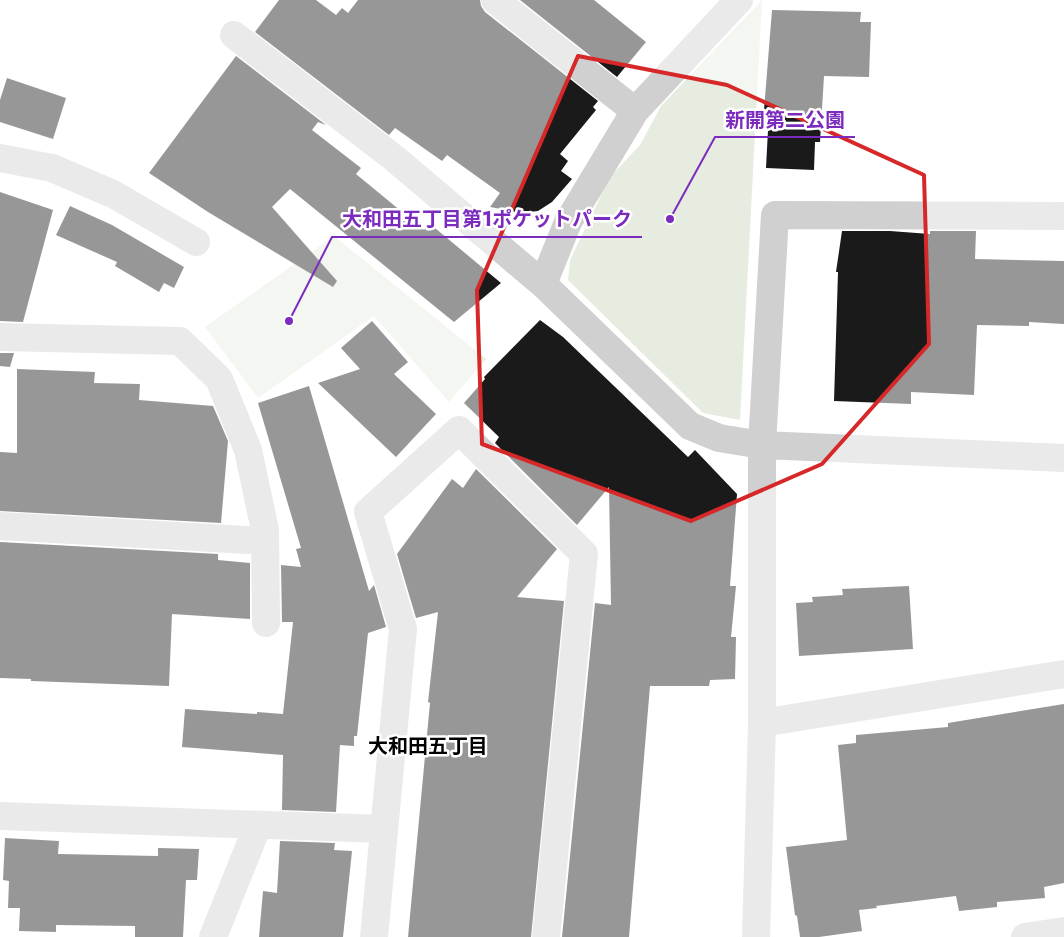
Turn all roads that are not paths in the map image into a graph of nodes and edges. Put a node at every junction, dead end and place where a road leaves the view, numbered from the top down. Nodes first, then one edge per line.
1 (495, 0) edge
2 (735, 1) edge
3 (234, 36) dead end
4 (635, 111) junction
5 (0, 158) edge
6 (1064, 216) edge
7 (196, 242) dead end
8 (543, 284) junction
9 (0, 337) edge
10 (762, 445) junction
11 (1064, 458) edge
12 (0, 526) edge
13 (265, 541) junction
14 (266, 623) dead end
15 (1064, 674) edge
16 (762, 723) junction
17 (0, 816) edge
18 (258, 825) junction
19 (384, 829) junction
20 (1064, 931) edge
21 (213, 937) edge
22 (374, 937) edge
23 (546, 937) edge
24 (756, 937) edge
25 (1024, 937) edge

1 - 4 street
2 - 4 street
3 - 8 street
4 - 8 street
5 - 7 street
6 - 10 street
8 - 10 street
9 - 13 street
10 - 11 street
10 - 16 street
12 - 13 street
13 - 14 street
15 - 16 street
16 - 24 street
17 - 18 street
18 - 19 street
18 - 21 street
19 - 22 street
19 - 23 street
20 - 25 street

